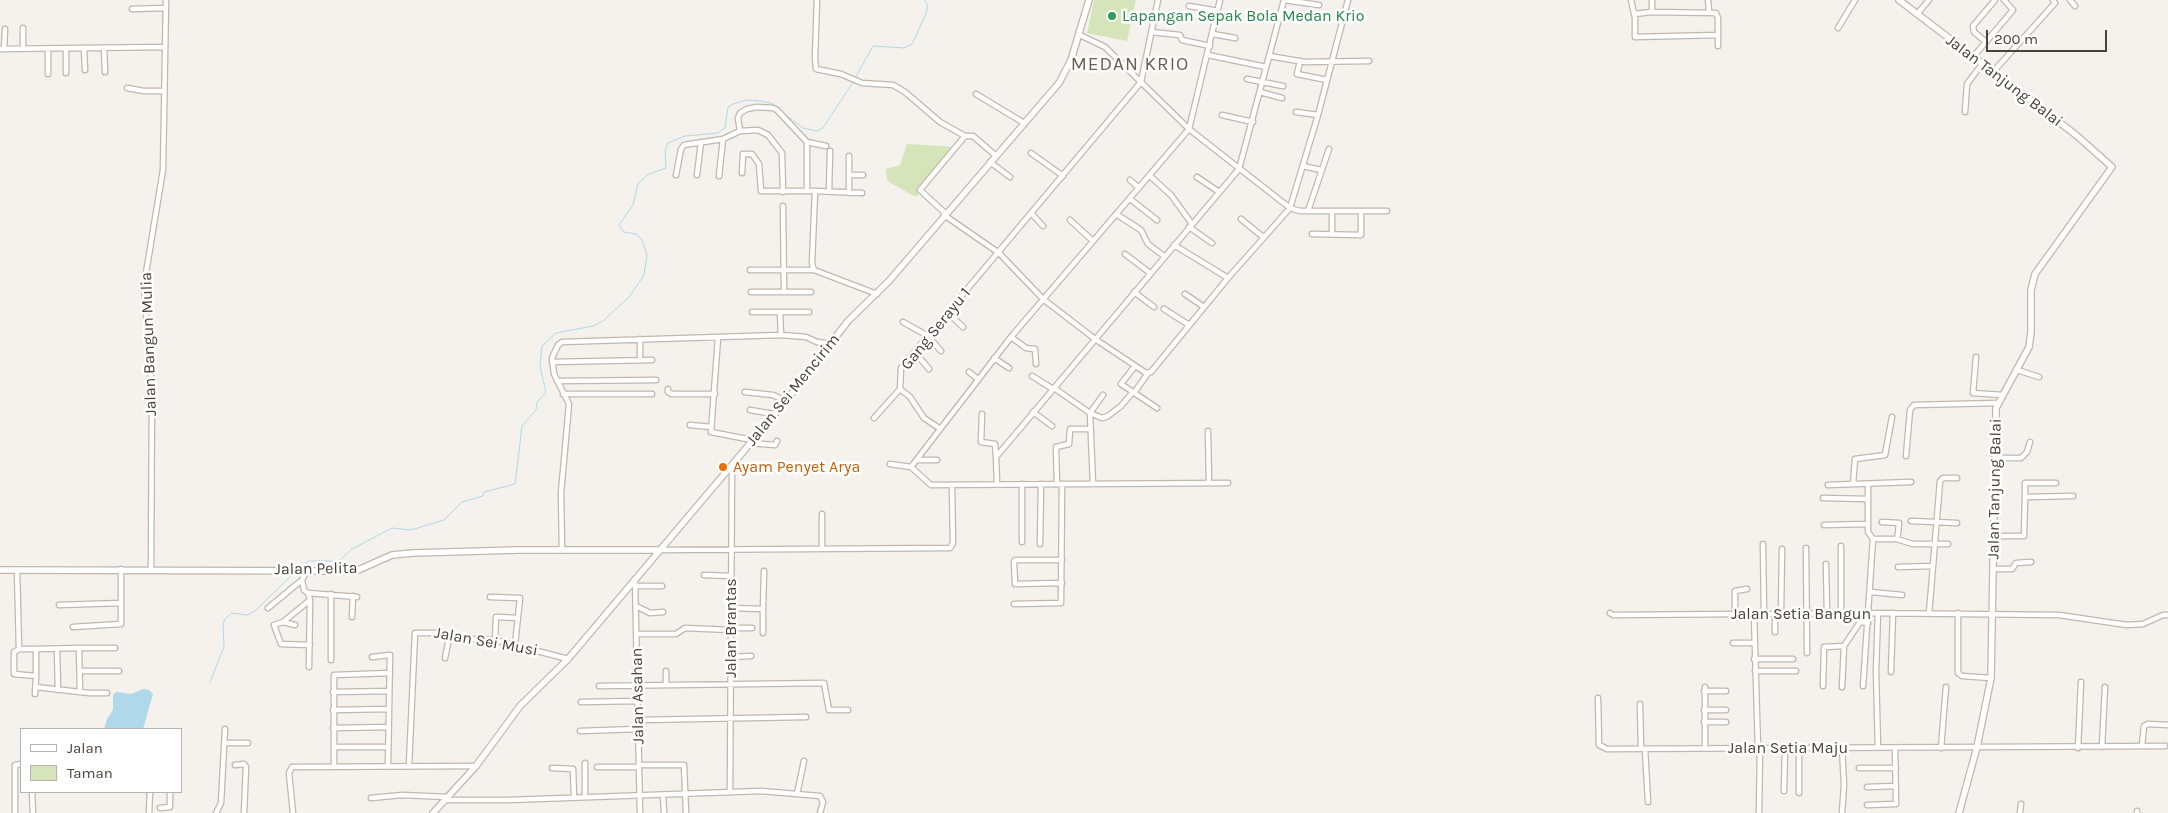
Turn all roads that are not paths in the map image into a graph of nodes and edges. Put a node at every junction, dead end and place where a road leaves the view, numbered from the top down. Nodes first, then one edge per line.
1 (166, 0) edge
2 (817, 0) edge
3 (1089, 0) edge
4 (1158, 0) edge
5 (1220, 0) edge
6 (1284, 0) edge
7 (1348, 0) edge
8 (1631, 0) edge
9 (1652, 0) edge
10 (1708, 0) edge
11 (1855, 0) edge
12 (1898, 0) edge
13 (1929, 0) edge
14 (1995, 0) edge
15 (2004, 0) edge
16 (2060, 0) edge
17 (2070, 0) edge
18 (2054, 2) edge
19 (1319, 5) dead end
20 (1189, 6) dead end
21 (2075, 6) dead end
22 (165, 8) junction
23 (132, 9) dead end
24 (1218, 11) junction
25 (1709, 11) junction
26 (1652, 12) junction
27 (1634, 14) junction
28 (1917, 14) junction
29 (23, 28) dead end
30 (1838, 28) dead end
31 (5, 29) dead end
32 (1151, 32) junction
33 (1212, 34) junction
34 (1080, 35) junction
35 (1717, 35) junction
36 (1635, 37) junction
37 (1235, 38) dead end
38 (1986, 42) junction
39 (1635, 43) dead end
40 (1210, 46) junction
41 (1718, 46) dead end
42 (165, 47) junction
43 (23, 48) junction
44 (84, 48) junction
45 (104, 48) junction
46 (2, 49) edge
47 (48, 49) junction
48 (66, 49) junction
49 (1208, 55) junction
50 (1270, 56) junction
51 (1973, 57) junction
52 (1300, 61) junction
53 (1369, 61) dead end
54 (1331, 62) junction
55 (1982, 64) junction
56 (1266, 67) junction
57 (85, 70) dead end
58 (105, 72) dead end
59 (1993, 72) junction
60 (66, 73) dead end
61 (48, 74) dead end
62 (1248, 79) dead end
63 (1327, 80) junction
64 (1141, 82) junction
65 (1263, 82) junction
66 (1283, 86) dead end
67 (127, 88) dead end
68 (164, 91) junction
69 (1260, 92) junction
70 (976, 94) dead end
71 (1282, 98) dead end
72 (1296, 112) dead end
73 (1965, 112) dead end
74 (1222, 115) dead end
75 (1318, 115) junction
76 (1253, 122) junction
77 (1024, 123) junction
78 (1189, 129) junction
79 (740, 131) junction
80 (965, 136) junction
81 (723, 139) junction
82 (701, 142) junction
83 (807, 142) junction
84 (826, 146) dead end
85 (1329, 148) dead end
86 (830, 151) dead end
87 (1031, 153) dead end
88 (850, 156) dead end
89 (995, 156) junction
90 (990, 162) junction
91 (1303, 166) junction
92 (1239, 169) junction
93 (1321, 170) junction
94 (742, 173) dead end
95 (676, 175) dead end
96 (697, 175) dead end
97 (849, 175) junction
98 (863, 175) dead end
99 (719, 176) dead end
100 (1063, 176) junction
101 (1150, 176) junction
102 (1010, 177) dead end
103 (1197, 177) dead end
104 (1130, 180) dead end
105 (1139, 188) junction
106 (807, 191) junction
107 (815, 191) junction
108 (783, 192) junction
109 (829, 192) junction
110 (1219, 192) junction
111 (849, 193) junction
112 (862, 193) dead end
113 (1130, 199) junction
114 (783, 206) dead end
115 (1290, 208) junction
116 (1308, 211) junction
117 (1332, 211) junction
118 (1361, 211) junction
119 (1387, 211) dead end
120 (945, 214) junction
121 (1032, 214) junction
122 (1116, 214) junction
123 (1241, 219) dead end
124 (1070, 220) dead end
125 (1157, 220) dead end
126 (1191, 225) junction
127 (1043, 226) dead end
128 (1312, 234) dead end
129 (1332, 234) junction
130 (1263, 237) junction
131 (1093, 241) junction
132 (1212, 243) dead end
133 (1174, 245) junction
134 (1000, 253) junction
135 (1126, 254) dead end
136 (1164, 256) junction
137 (750, 270) dead end
138 (783, 270) junction
139 (814, 270) junction
140 (1150, 273) junction
141 (1228, 278) junction
142 (750, 292) dead end
143 (784, 292) junction
144 (810, 292) dead end
145 (1134, 292) junction
146 (877, 294) junction
147 (1184, 294) dead end
148 (1044, 299) junction
149 (1154, 306) dead end
150 (1204, 307) junction
151 (1164, 308) dead end
152 (752, 312) dead end
153 (780, 312) junction
154 (809, 312) dead end
155 (948, 313) junction
156 (903, 322) dead end
157 (1189, 325) junction
158 (963, 327) dead end
159 (781, 335) junction
160 (928, 336) junction
161 (1011, 337) junction
162 (718, 338) junction
163 (640, 339) junction
164 (1094, 339) junction
165 (831, 344) junction
166 (941, 351) dead end
167 (914, 352) junction
168 (1976, 357) dead end
169 (994, 358) junction
170 (640, 360) junction
171 (652, 360) dead end
172 (552, 362) junction
173 (1036, 364) dead end
174 (1135, 366) junction
175 (1009, 368) dead end
176 (929, 369) dead end
177 (2017, 370) junction
178 (969, 372) dead end
179 (1148, 373) junction
180 (1032, 376) dead end
181 (2039, 377) dead end
182 (978, 379) junction
183 (656, 380) dead end
184 (557, 381) junction
185 (668, 388) dead end
186 (900, 388) junction
187 (1053, 389) junction
188 (745, 392) dead end
189 (1133, 392) junction
190 (562, 394) junction
191 (652, 394) dead end
192 (715, 394) junction
193 (1103, 395) dead end
194 (2002, 395) junction
195 (786, 401) junction
196 (1998, 404) junction
197 (1157, 408) dead end
198 (750, 410) dead end
199 (1034, 412) junction
200 (1090, 413) junction
201 (774, 414) junction
202 (982, 414) dead end
203 (1892, 417) dead end
204 (874, 418) dead end
205 (690, 425) dead end
206 (1052, 426) dead end
207 (711, 427) junction
208 (939, 428) junction
209 (1090, 429) junction
210 (1208, 431) dead end
211 (751, 441) junction
212 (777, 441) dead end
213 (2030, 442) dead end
214 (1906, 456) dead end
215 (996, 457) junction
216 (1995, 458) junction
217 (916, 460) junction
218 (937, 460) dead end
219 (890, 464) dead end
220 (732, 465) junction
221 (911, 467) junction
222 (1957, 478) dead end
223 (1911, 482) dead end
224 (1209, 483) junction
225 (1228, 483) dead end
226 (2056, 483) dead end
227 (997, 484) junction
228 (1022, 484) junction
229 (1041, 484) junction
230 (1060, 484) junction
231 (1093, 484) junction
232 (1853, 484) junction
233 (1868, 484) junction
234 (1828, 485) dead end
235 (952, 486) junction
236 (2073, 496) dead end
237 (2025, 497) junction
238 (1823, 498) dead end
239 (1868, 499) junction
240 (822, 514) dead end
241 (1911, 521) dead end
242 (1882, 522) dead end
243 (1936, 522) junction
244 (1957, 523) dead end
245 (1867, 524) junction
246 (1824, 525) dead end
247 (1994, 536) junction
248 (1873, 539) junction
249 (1897, 539) junction
250 (1022, 542) dead end
251 (1040, 544) dead end
252 (1763, 544) dead end
253 (1934, 544) junction
254 (1948, 544) dead end
255 (1841, 546) dead end
256 (1806, 548) dead end
257 (732, 549) junction
258 (822, 549) junction
259 (1782, 549) dead end
260 (562, 550) junction
261 (658, 550) junction
262 (1062, 560) junction
263 (2031, 562) dead end
264 (1826, 564) dead end
265 (1933, 566) junction
266 (1898, 567) dead end
267 (121, 569) junction
268 (151, 569) junction
269 (1994, 569) junction
270 (0, 570) edge
271 (17, 570) junction
272 (304, 570) junction
273 (764, 570) dead end
274 (704, 575) dead end
275 (731, 576) junction
276 (635, 579) junction
277 (302, 580) junction
278 (1062, 583) junction
279 (636, 586) junction
280 (662, 586) dead end
281 (1747, 589) dead end
282 (1871, 592) junction
283 (308, 593) junction
284 (331, 594) junction
285 (1902, 595) dead end
286 (490, 597) dead end
287 (310, 600) junction
288 (121, 604) junction
289 (1014, 604) dead end
290 (59, 605) dead end
291 (636, 606) junction
292 (268, 608) dead end
293 (730, 608) junction
294 (763, 609) junction
295 (663, 612) dead end
296 (1610, 613) dead end
297 (1764, 613) junction
298 (1775, 613) junction
299 (1781, 613) junction
300 (1806, 613) junction
301 (1827, 613) junction
302 (1841, 613) junction
303 (1868, 613) junction
304 (1878, 613) junction
305 (1893, 613) junction
306 (1958, 613) junction
307 (1735, 614) junction
308 (1754, 614) junction
309 (1929, 614) junction
310 (1992, 614) junction
311 (2168, 615) edge
312 (352, 616) dead end
313 (518, 618) junction
314 (282, 622) junction
315 (1868, 623) junction
316 (295, 625) dead end
317 (72, 627) dead end
318 (752, 628) dead end
319 (731, 629) junction
320 (1775, 632) dead end
321 (763, 633) dead end
322 (636, 634) junction
323 (449, 638) junction
324 (495, 640) junction
325 (1733, 643) dead end
326 (1754, 643) junction
327 (310, 645) junction
328 (515, 645) junction
329 (1844, 646) junction
330 (79, 648) junction
331 (115, 648) dead end
332 (36, 649) junction
333 (57, 649) junction
334 (19, 650) junction
335 (1807, 653) dead end
336 (751, 656) dead end
337 (372, 657) dead end
338 (730, 657) junction
339 (445, 658) dead end
340 (1754, 658) junction
341 (568, 659) junction
342 (1793, 659) dead end
343 (332, 660) dead end
344 (309, 667) dead end
345 (80, 671) junction
346 (119, 671) dead end
347 (666, 671) dead end
348 (1755, 672) junction
349 (1796, 672) dead end
350 (1891, 672) dead end
351 (390, 673) junction
352 (36, 676) junction
353 (1991, 678) junction
354 (2081, 682) dead end
355 (666, 683) junction
356 (731, 683) junction
357 (638, 684) junction
358 (599, 686) dead end
359 (1823, 686) dead end
360 (1864, 686) dead end
361 (36, 687) junction
362 (1842, 687) dead end
363 (1946, 687) dead end
364 (2105, 688) dead end
365 (58, 690) junction
366 (389, 691) junction
367 (1726, 691) dead end
368 (80, 692) junction
369 (333, 692) junction
370 (107, 693) dead end
371 (36, 694) dead end
372 (1598, 698) dead end
373 (638, 701) junction
374 (581, 702) dead end
375 (1640, 704) dead end
376 (389, 709) junction
377 (333, 710) junction
378 (848, 710) dead end
379 (1704, 710) junction
380 (1726, 710) dead end
381 (806, 717) dead end
382 (730, 718) junction
383 (638, 720) junction
384 (1704, 722) junction
385 (1726, 722) dead end
386 (2168, 725) edge
387 (388, 727) junction
388 (333, 728) junction
389 (225, 729) dead end
390 (638, 729) junction
391 (580, 731) dead end
392 (225, 743) junction
393 (248, 743) dead end
394 (2142, 745) junction
395 (388, 746) junction
396 (2165, 746) dead end
397 (334, 747) junction
398 (1799, 747) junction
399 (1842, 747) junction
400 (1977, 747) junction
401 (2102, 747) junction
402 (1704, 748) junction
403 (1759, 748) junction
404 (1785, 748) junction
405 (1878, 748) junction
406 (1896, 748) junction
407 (1941, 748) junction
408 (2078, 748) junction
409 (1643, 749) junction
410 (804, 761) dead end
411 (584, 763) dead end
412 (20, 764) edge
413 (235, 765) dead end
414 (388, 765) junction
415 (409, 765) junction
416 (334, 766) junction
417 (476, 766) junction
418 (639, 766) junction
419 (597, 767) dead end
420 (552, 768) dead end
421 (1859, 768) dead end
422 (1896, 768) junction
423 (1896, 786) junction
424 (1867, 787) dead end
425 (730, 791) junction
426 (1784, 791) dead end
427 (32, 793) edge
428 (150, 793) edge
429 (170, 793) edge
430 (1799, 793) dead end
431 (685, 794) junction
432 (797, 794) junction
433 (639, 795) junction
434 (663, 795) junction
435 (574, 797) junction
436 (585, 797) junction
437 (371, 798) dead end
438 (447, 798) junction
439 (1648, 802) dead end
440 (2021, 804) dead end
441 (1867, 805) dead end
442 (160, 808) dead end
443 (15, 813) edge
444 (32, 813) edge
445 (149, 813) edge
446 (216, 813) edge
447 (244, 813) edge
448 (293, 813) edge
449 (433, 813) edge
450 (640, 813) edge
451 (664, 813) edge
452 (686, 813) edge
453 (820, 813) edge
454 (1759, 813) edge
455 (1842, 813) edge
456 (1959, 813) edge
457 (2020, 813) edge

1 - 22 street, Jalan Bangun Mulia
2 - 80 street
3 - 34 street, Jalan Sei Mencirim
4 - 32 street
5 - 24 street
6 - 19 street
6 - 50 street
7 - 54 street
8 - 27 street
9 - 26 street
10 - 25 street
11 - 30 street
12 - 28 street, Jalan Tanjung Balai
13 - 28 street
14 - 38 street
15 - 38 street
16 - 18 street
17 - 21 street
18 - 59 street
20 - 24 street
22 - 23 street
22 - 42 street, Jalan Bangun Mulia
24 - 33 street
25 - 26 street
25 - 35 street
26 - 27 street
27 - 36 street
28 - 51 street, Jalan Tanjung Balai
29 - 43 street
31 - 46 street
32 - 40 street
32 - 64 street
33 - 37 street
33 - 40 street
34 - 64 street
34 - 77 street, Jalan Sei Mencirim
35 - 36 street
35 - 41 street
36 - 39 street
38 - 51 street
40 - 49 street
42 - 45 street
42 - 68 street, Jalan Bangun Mulia
43 - 46 street
43 - 47 street
44 - 45 street
44 - 48 street
44 - 57 street
45 - 58 street
47 - 48 street
47 - 61 street
48 - 60 street
49 - 56 street
49 - 78 street
50 - 52 street
50 - 56 street
51 - 55 street, Jalan Tanjung Balai
52 - 54 street
52 - 63 street
53 - 54 street
54 - 63 street
55 - 59 street, Jalan Tanjung Balai
55 - 73 street
56 - 65 street
59 - 177 street, Jalan Tanjung Balai
62 - 65 street
63 - 75 street
64 - 78 street
64 - 100 street, Gang Serayu 1
65 - 66 street
65 - 69 street
67 - 68 street
68 - 268 street, Jalan Bangun Mulia
69 - 71 street
69 - 76 street
70 - 77 street
72 - 75 street
74 - 76 street
75 - 91 street
76 - 92 street
77 - 89 street, Jalan Sei Mencirim
78 - 92 street
78 - 101 street
79 - 81 street
79 - 83 street
79 - 108 street
80 - 89 street
80 - 120 street
81 - 82 street
81 - 99 street
82 - 95 street
82 - 96 street
83 - 84 street
83 - 106 street
85 - 93 street
86 - 109 street
87 - 100 street
88 - 97 street
89 - 90 street, Jalan Sei Mencirim
90 - 102 street
90 - 120 street, Jalan Sei Mencirim
91 - 93 street
91 - 115 street
92 - 110 street
92 - 115 street
93 - 116 street
94 - 108 street
97 - 98 street
97 - 111 street
100 - 121 street, Gang Serayu 1
101 - 105 street
101 - 126 street
103 - 110 street
104 - 105 street
105 - 113 street
106 - 107 street
106 - 108 street
107 - 109 street
107 - 139 street
109 - 111 street
110 - 126 street
111 - 112 street
113 - 122 street
113 - 125 street
114 - 138 street
115 - 116 street
115 - 130 street
116 - 117 street
117 - 118 street
117 - 129 street
118 - 119 street
118 - 129 street
120 - 134 street
120 - 146 street, Jalan Sei Mencirim
121 - 127 street
121 - 134 street, Gang Serayu 1
122 - 131 street
122 - 136 street
123 - 130 street
124 - 131 street
126 - 132 street
126 - 133 street
128 - 129 street
130 - 141 street
131 - 148 street
133 - 136 street
133 - 141 street
134 - 148 street
134 - 155 street, Gang Serayu 1
135 - 140 street
136 - 140 street
137 - 138 street
138 - 139 street
138 - 143 street
139 - 146 street
140 - 145 street
141 - 150 street
142 - 143 street
143 - 144 street
145 - 149 street
145 - 164 street
146 - 165 street, Jalan Sei Mencirim
147 - 150 street
148 - 161 street
148 - 164 street
150 - 157 street
151 - 157 street
152 - 153 street
153 - 154 street
153 - 159 street
155 - 158 street
155 - 160 street, Gang Serayu 1
156 - 160 street
157 - 179 street
159 - 162 street
159 - 165 street
160 - 166 street
160 - 167 street, Gang Serayu 1
161 - 169 street
161 - 173 street
162 - 163 street
162 - 192 street
163 - 170 street
163 - 172 street
164 - 174 street
164 - 187 street
165 - 195 street, Jalan Sei Mencirim
167 - 176 street
167 - 186 street, Gang Serayu 1
168 - 194 street
169 - 175 street
169 - 182 street
170 - 171 street
170 - 172 street
172 - 184 street
174 - 179 street
174 - 189 street
177 - 181 street
177 - 194 street, Jalan Tanjung Balai
178 - 182 street
179 - 189 street
180 - 187 street
182 - 208 street
183 - 184 street
184 - 190 street
185 - 192 street
186 - 204 street
186 - 208 street, Gang Serayu 1
187 - 199 street
187 - 200 street
188 - 195 street
189 - 197 street
189 - 200 street
190 - 191 street
190 - 260 street
192 - 207 street
193 - 200 street
194 - 196 street, Jalan Tanjung Balai
195 - 201 street, Jalan Sei Mencirim
196 - 214 street
196 - 216 street, Jalan Tanjung Balai
198 - 201 street
199 - 206 street
199 - 215 street
200 - 209 street
201 - 211 street, Jalan Sei Mencirim
202 - 215 street
203 - 232 street
205 - 207 street
207 - 211 street
208 - 217 street
209 - 230 street
209 - 231 street
210 - 224 street
211 - 212 street
211 - 220 street, Jalan Sei Mencirim
213 - 216 street
215 - 227 street
216 - 247 street, Jalan Tanjung Balai
217 - 218 street
217 - 221 street
219 - 221 street
220 - 257 street, Jalan Brantas
220 - 261 street, Jalan Sei Mencirim
221 - 235 street
222 - 243 street
223 - 233 street
224 - 225 street
224 - 231 street
226 - 237 street
227 - 228 street
227 - 235 street
228 - 229 street
228 - 250 street
229 - 230 street
229 - 251 street
230 - 231 street
230 - 262 street
232 - 233 street
232 - 234 street
233 - 239 street
235 - 258 street
236 - 237 street
237 - 247 street
238 - 239 street
239 - 245 street
240 - 258 street
241 - 243 street
242 - 249 street
243 - 244 street
243 - 253 street
245 - 246 street
245 - 248 street
247 - 269 street, Jalan Tanjung Balai
248 - 249 street
248 - 282 street
249 - 253 street
252 - 297 street
253 - 254 street
253 - 265 street
255 - 302 street
256 - 300 street
257 - 258 street
257 - 261 street
257 - 275 street, Jalan Brantas
259 - 299 street
260 - 261 street, Jalan Pelita
260 - 272 street, Jalan Pelita
261 - 276 street, Jalan Sei Mencirim
262 - 278 street
262 - 278 street
263 - 269 street
264 - 301 street
265 - 266 street
265 - 309 street
267 - 268 street, Jalan Pelita
267 - 271 street, Jalan Pelita
267 - 288 street
268 - 272 street, Jalan Pelita
269 - 310 street, Jalan Tanjung Balai
270 - 271 street, Jalan Pelita
271 - 334 street
272 - 277 street
273 - 294 street
274 - 275 street
275 - 293 street, Jalan Brantas
276 - 279 street, Jalan Asahan
276 - 341 street, Jalan Sei Mencirim
277 - 283 street
277 - 292 street
278 - 289 street
279 - 280 street
279 - 291 street, Jalan Asahan
281 - 307 street
282 - 285 street
282 - 303 street
283 - 284 street
283 - 287 street
284 - 312 street
284 - 343 street
286 - 313 street
287 - 314 street
287 - 327 street
288 - 290 street
288 - 317 street
291 - 295 street
291 - 322 street, Jalan Asahan
293 - 294 street
293 - 319 street, Jalan Brantas
294 - 321 street
296 - 307 street, Jalan Setia Bangun
297 - 298 street, Jalan Setia Bangun
297 - 308 street, Jalan Setia Bangun
298 - 299 street, Jalan Setia Bangun
298 - 320 street
299 - 300 street, Jalan Setia Bangun
300 - 301 street, Jalan Setia Bangun
300 - 335 street
301 - 302 street, Jalan Setia Bangun
302 - 303 street, Jalan Setia Bangun
303 - 304 street, Jalan Setia Bangun
303 - 315 street
304 - 305 street, Jalan Setia Bangun
304 - 405 street
305 - 309 street, Jalan Setia Bangun
305 - 350 street
306 - 309 street, Jalan Setia Bangun
306 - 310 street, Jalan Setia Bangun
306 - 353 street
307 - 308 street, Jalan Setia Bangun
308 - 326 street
310 - 311 street, Jalan Setia Bangun
310 - 353 street, Jalan Tanjung Balai
313 - 324 street
313 - 328 street
314 - 316 street
314 - 327 street
315 - 329 street
315 - 360 street
318 - 319 street
319 - 322 street
319 - 338 street, Jalan Brantas
322 - 357 street, Jalan Asahan
323 - 324 street, Jalan Sei Musi
323 - 339 street
323 - 415 street, Jalan Sei Musi
324 - 328 street, Jalan Sei Musi
325 - 326 street
326 - 340 street
327 - 344 street
328 - 341 street, Jalan Sei Musi
329 - 359 street
329 - 362 street
330 - 331 street
330 - 333 street
330 - 345 street
332 - 333 street
332 - 334 street
332 - 352 street
333 - 365 street
334 - 352 street
336 - 338 street
337 - 351 street
338 - 356 street, Jalan Brantas
340 - 342 street
340 - 348 street
341 - 417 street, Jalan Sei Mencirim
345 - 346 street
345 - 368 street
347 - 355 street
348 - 349 street
348 - 403 street
351 - 366 street
351 - 369 street
352 - 361 street
353 - 400 street, Jalan Tanjung Balai
354 - 408 street
355 - 356 street
355 - 357 street
356 - 378 street
356 - 382 street, Jalan Brantas
357 - 358 street
357 - 373 street, Jalan Asahan
361 - 365 street
361 - 371 street
363 - 407 street
364 - 401 street
365 - 368 street
366 - 369 street
366 - 376 street
367 - 379 street
368 - 370 street
369 - 377 street
372 - 409 street, Jalan Setia Maju
373 - 374 street
373 - 383 street, Jalan Asahan
375 - 409 street
376 - 377 street
376 - 387 street
377 - 388 street
379 - 380 street
379 - 384 street
381 - 382 street
382 - 383 street
382 - 425 street, Jalan Brantas
383 - 390 street, Jalan Asahan
384 - 385 street
384 - 402 street
386 - 394 street
387 - 388 street
387 - 395 street
388 - 397 street
389 - 392 street
390 - 391 street
390 - 418 street, Jalan Asahan
392 - 393 street
392 - 446 street
394 - 396 street, Jalan Setia Maju
394 - 401 street, Jalan Setia Maju
395 - 397 street
395 - 414 street
397 - 416 street
398 - 399 street, Jalan Setia Maju
398 - 404 street, Jalan Setia Maju
398 - 430 street
399 - 405 street, Jalan Setia Maju
399 - 455 street
400 - 407 street, Jalan Setia Maju
400 - 408 street, Jalan Setia Maju
400 - 456 street, Jalan Tanjung Balai
401 - 408 street, Jalan Setia Maju
402 - 403 street, Jalan Setia Maju
402 - 409 street, Jalan Setia Maju
403 - 404 street, Jalan Setia Maju
403 - 454 street
404 - 426 street
405 - 406 street, Jalan Setia Maju
406 - 407 street, Jalan Setia Maju
406 - 422 street
409 - 439 street
410 - 432 street
411 - 436 street
412 - 443 street
413 - 447 street
414 - 415 street
414 - 416 street
415 - 417 street
416 - 448 street
417 - 438 street, Jalan Sei Mencirim
418 - 419 street
418 - 431 street
418 - 433 street, Jalan Asahan
420 - 435 street
421 - 422 street
422 - 423 street
423 - 424 street
423 - 441 street
425 - 431 street
425 - 432 street
427 - 444 street
428 - 445 street
429 - 442 street
431 - 434 street
431 - 452 street
432 - 453 street
433 - 434 street
433 - 436 street
433 - 450 street, Jalan Asahan
434 - 451 street
435 - 436 street
435 - 438 street
437 - 438 street
438 - 449 street, Jalan Sei Mencirim
440 - 457 street

